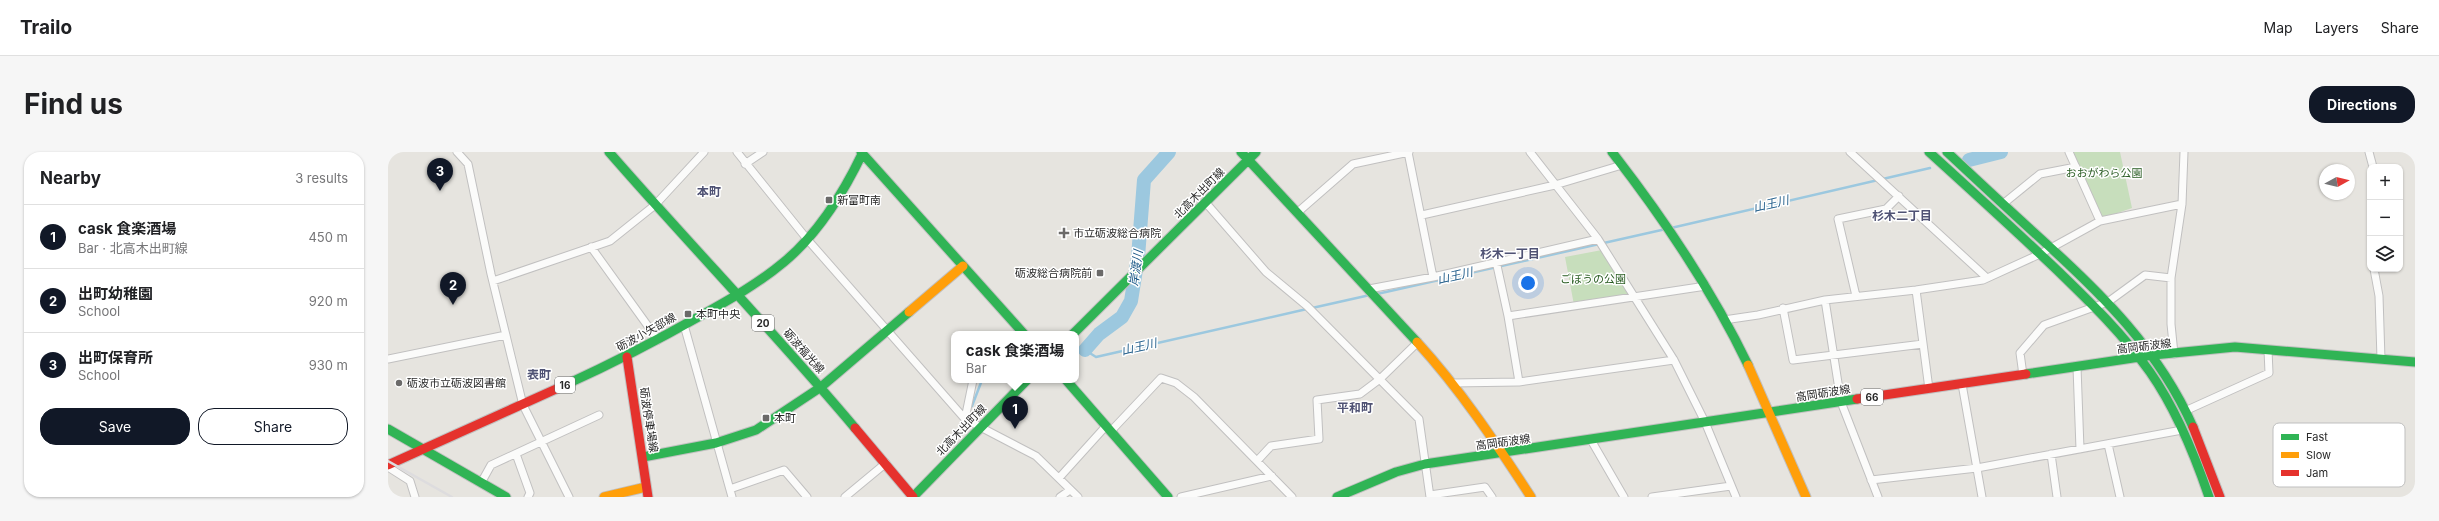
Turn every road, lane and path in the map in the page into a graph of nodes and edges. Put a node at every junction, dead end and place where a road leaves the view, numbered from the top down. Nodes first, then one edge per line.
1 (457, 152) edge
2 (609, 152) edge
3 (704, 152) edge
4 (737, 152) edge
5 (763, 152) edge
6 (862, 152) edge
7 (1241, 152) edge
8 (1256, 152) edge
9 (1409, 152) edge
10 (1530, 152) edge
11 (1612, 152) edge
12 (1850, 152) edge
13 (1929, 152) edge
14 (1947, 152) edge
15 (2069, 152) edge
16 (2184, 152) edge
17 (2369, 152) edge
18 (1248, 160) junction
19 (745, 164) junction
20 (2371, 164) edge
21 (1622, 165) junction
22 (2076, 167) junction
23 (1555, 185) junction
24 (1899, 196) junction
25 (1206, 203) junction
26 (2004, 204) junction
27 (2182, 204) junction
28 (655, 205) junction
29 (1298, 212) junction
30 (1422, 215) junction
31 (2100, 222) junction
32 (807, 239) junction
33 (1598, 239) junction
34 (591, 247) junction
35 (2051, 248) junction
36 (2040, 254) junction
37 (1496, 261) junction
38 (963, 266) junction
39 (2375, 272) edge
40 (1433, 277) junction
41 (1987, 278) junction
42 (2171, 278) junction
43 (492, 281) junction
44 (1706, 286) junction
45 (1369, 289) junction
46 (1916, 290) junction
47 (737, 295) junction
48 (1856, 296) junction
49 (1637, 298) junction
50 (1825, 300) junction
51 (2108, 302) junction
52 (2095, 307) junction
53 (1783, 308) junction
54 (1508, 316) junction
55 (1724, 320) junction
56 (684, 325) junction
57 (886, 331) junction
58 (1021, 331) edge
59 (1076, 331) edge
60 (506, 336) junction
61 (658, 340) junction
62 (1418, 342) junction
63 (1923, 344) junction
64 (2268, 350) junction
65 (2174, 354) junction
66 (2153, 355) junction
67 (1834, 356) junction
68 (627, 357) junction
69 (2139, 357) junction
70 (388, 359) edge
71 (2381, 359) junction
72 (1674, 360) junction
73 (2415, 362) edge
74 (2077, 367) junction
75 (2023, 375) junction
76 (1380, 379) junction
77 (1519, 382) junction
78 (972, 383) edge
79 (1024, 383) edge
80 (1069, 383) edge
81 (1452, 383) junction
82 (1962, 384) junction
83 (820, 387) junction
84 (1929, 389) junction
85 (1841, 402) junction
86 (523, 405) junction
87 (2185, 411) junction
88 (1771, 413) junction
89 (600, 415) dead end
90 (965, 419) junction
91 (1706, 422) junction
92 (981, 427) junction
93 (1108, 428) junction
94 (388, 429) edge
95 (2182, 430) junction
96 (1592, 440) junction
97 (542, 442) junction
98 (716, 443) junction
99 (2108, 444) junction
100 (423, 449) junction
101 (2080, 449) junction
102 (516, 454) junction
103 (1504, 454) junction
104 (2051, 454) junction
105 (643, 457) junction
106 (1257, 461) junction
107 (886, 463) junction
108 (1425, 464) junction
109 (388, 466) edge
110 (1977, 468) junction
111 (1272, 476) junction
112 (1059, 478) junction
113 (1871, 480) junction
114 (481, 483) junction
115 (1731, 486) junction
116 (646, 487) junction
117 (730, 489) junction
118 (1070, 490) junction
119 (492, 494) edge
120 (1430, 496) edge
121 (415, 497) edge
122 (506, 497) edge
123 (528, 497) edge
124 (569, 497) edge
125 (604, 497) edge
126 (648, 497) edge
127 (732, 497) edge
128 (807, 497) edge
129 (845, 497) edge
130 (913, 497) edge
131 (1060, 497) edge
132 (1078, 497) edge
133 (1168, 497) edge
134 (1181, 497) edge
135 (1292, 497) edge
136 (1337, 497) edge
137 (1492, 497) edge
138 (1530, 497) edge
139 (1624, 497) edge
140 (1652, 497) edge
141 (1736, 497) edge
142 (1806, 497) edge
143 (1878, 497) edge
144 (1982, 497) edge
145 (2057, 497) edge
146 (2120, 497) edge
147 (2209, 497) edge
148 (2220, 497) edge

1 - 43 street
2 - 28 street, 砺波福光線 / 20
3 - 28 street
4 - 19 street
5 - 19 street
6 - 32 street, 砺波小矢部線 / 16
6 - 38 street
7 - 18 street
8 - 18 street, 北高木出町線
9 - 29 street
9 - 30 street
10 - 23 street
11 - 21 street
12 - 24 street
13 - 36 street
14 - 26 street
15 - 22 street
16 - 27 street
17 - 20 street
18 - 25 street, 北高木出町線
18 - 29 street
19 - 32 street
21 - 23 street
21 - 44 street
22 - 26 street
22 - 31 street
23 - 30 street
23 - 33 street
24 - 41 street
24 - 48 street
25 - 59 street, 北高木出町線
25 - 76 street
26 - 35 street
27 - 31 street
27 - 42 street
28 - 34 street
28 - 47 street, 砺波福光線 / 20
29 - 45 street
30 - 40 street
31 - 35 street
32 - 47 street, 砺波小矢部線 / 16
32 - 57 street
33 - 37 street
33 - 49 street
34 - 43 street
34 - 61 street
35 - 36 street
35 - 51 street
36 - 41 street
36 - 52 street
37 - 40 street
37 - 54 street
38 - 57 street
38 - 58 street
39 - 71 street
40 - 45 street
41 - 46 street
42 - 51 street
42 - 65 street
43 - 60 street
44 - 49 street
44 - 55 street
45 - 62 street
46 - 48 street
46 - 63 street
47 - 56 street, 砺波小矢部線 / 16
47 - 83 street, 砺波福光線 / 20
48 - 50 street
49 - 54 street
49 - 72 street
50 - 53 street
50 - 67 street
51 - 52 street
51 - 66 street
52 - 69 street
52 - 75 street
53 - 55 street
53 - 67 street
54 - 77 street
55 - 88 street
56 - 61 street, 砺波小矢部線 / 16
56 - 98 street
57 - 83 street
57 - 90 street
60 - 70 street
60 - 86 street
61 - 68 street, 砺波小矢部線 / 16
62 - 76 street
62 - 81 street
63 - 67 street
63 - 84 street
64 - 65 street, 高岡砺波線 / 66
64 - 71 street, 高岡砺波線 / 66
64 - 87 street
65 - 66 street, 高岡砺波線 / 66
66 - 69 street, 高岡砺波線 / 66
66 - 87 street
67 - 85 street
68 - 86 street, 砺波小矢部線 / 16
68 - 105 street, 砺波停車場線
69 - 74 street, 高岡砺波線 / 66
69 - 95 street
71 - 73 street, 高岡砺波線 / 66
72 - 77 street
72 - 91 street
74 - 75 street, 高岡砺波線 / 66
74 - 101 street
75 - 82 street, 高岡砺波線 / 66
76 - 106 street
76 - 108 street
77 - 81 street
78 - 90 street
79 - 92 street, 北高木出町線
80 - 93 street
81 - 103 street
82 - 84 street, 高岡砺波線 / 66
82 - 110 street
83 - 98 street
83 - 107 street, 砺波福光線 / 20
84 - 85 street, 高岡砺波線 / 66
85 - 88 street, 高岡砺波線 / 66
85 - 113 street
86 - 97 street
86 - 100 street, 砺波小矢部線 / 16
87 - 148 street
88 - 91 street, 高岡砺波線 / 66
88 - 142 street
89 - 97 street
90 - 92 street
91 - 96 street, 高岡砺波線 / 66
91 - 115 street
92 - 112 street
92 - 130 street, 北高木出町線
93 - 106 street
93 - 112 street
93 - 133 street
94 - 100 street
95 - 99 street
95 - 147 street
96 - 103 street, 高岡砺波線 / 66
96 - 139 street
97 - 102 street
97 - 124 street
98 - 105 street
98 - 117 street
99 - 101 street
99 - 146 street
100 - 109 street, 砺波小矢部線 / 16
100 - 114 street
101 - 104 street
102 - 114 street
102 - 123 street
103 - 108 street, 高岡砺波線 / 66
103 - 138 street
104 - 110 street
104 - 145 street
105 - 116 street, 砺波停車場線
106 - 111 street
107 - 129 street
107 - 130 street, 砺波福光線 / 20
108 - 120 street
108 - 136 street, 高岡砺波線 / 66
109 - 121 street
110 - 113 street
110 - 144 street
111 - 134 street
111 - 135 street
112 - 118 street
113 - 143 street
114 - 119 street
115 - 140 street
115 - 141 street
116 - 125 street
116 - 126 street, 砺波停車場線
117 - 127 street
117 - 128 street
118 - 131 street
118 - 132 street
119 - 122 street
120 - 137 street

